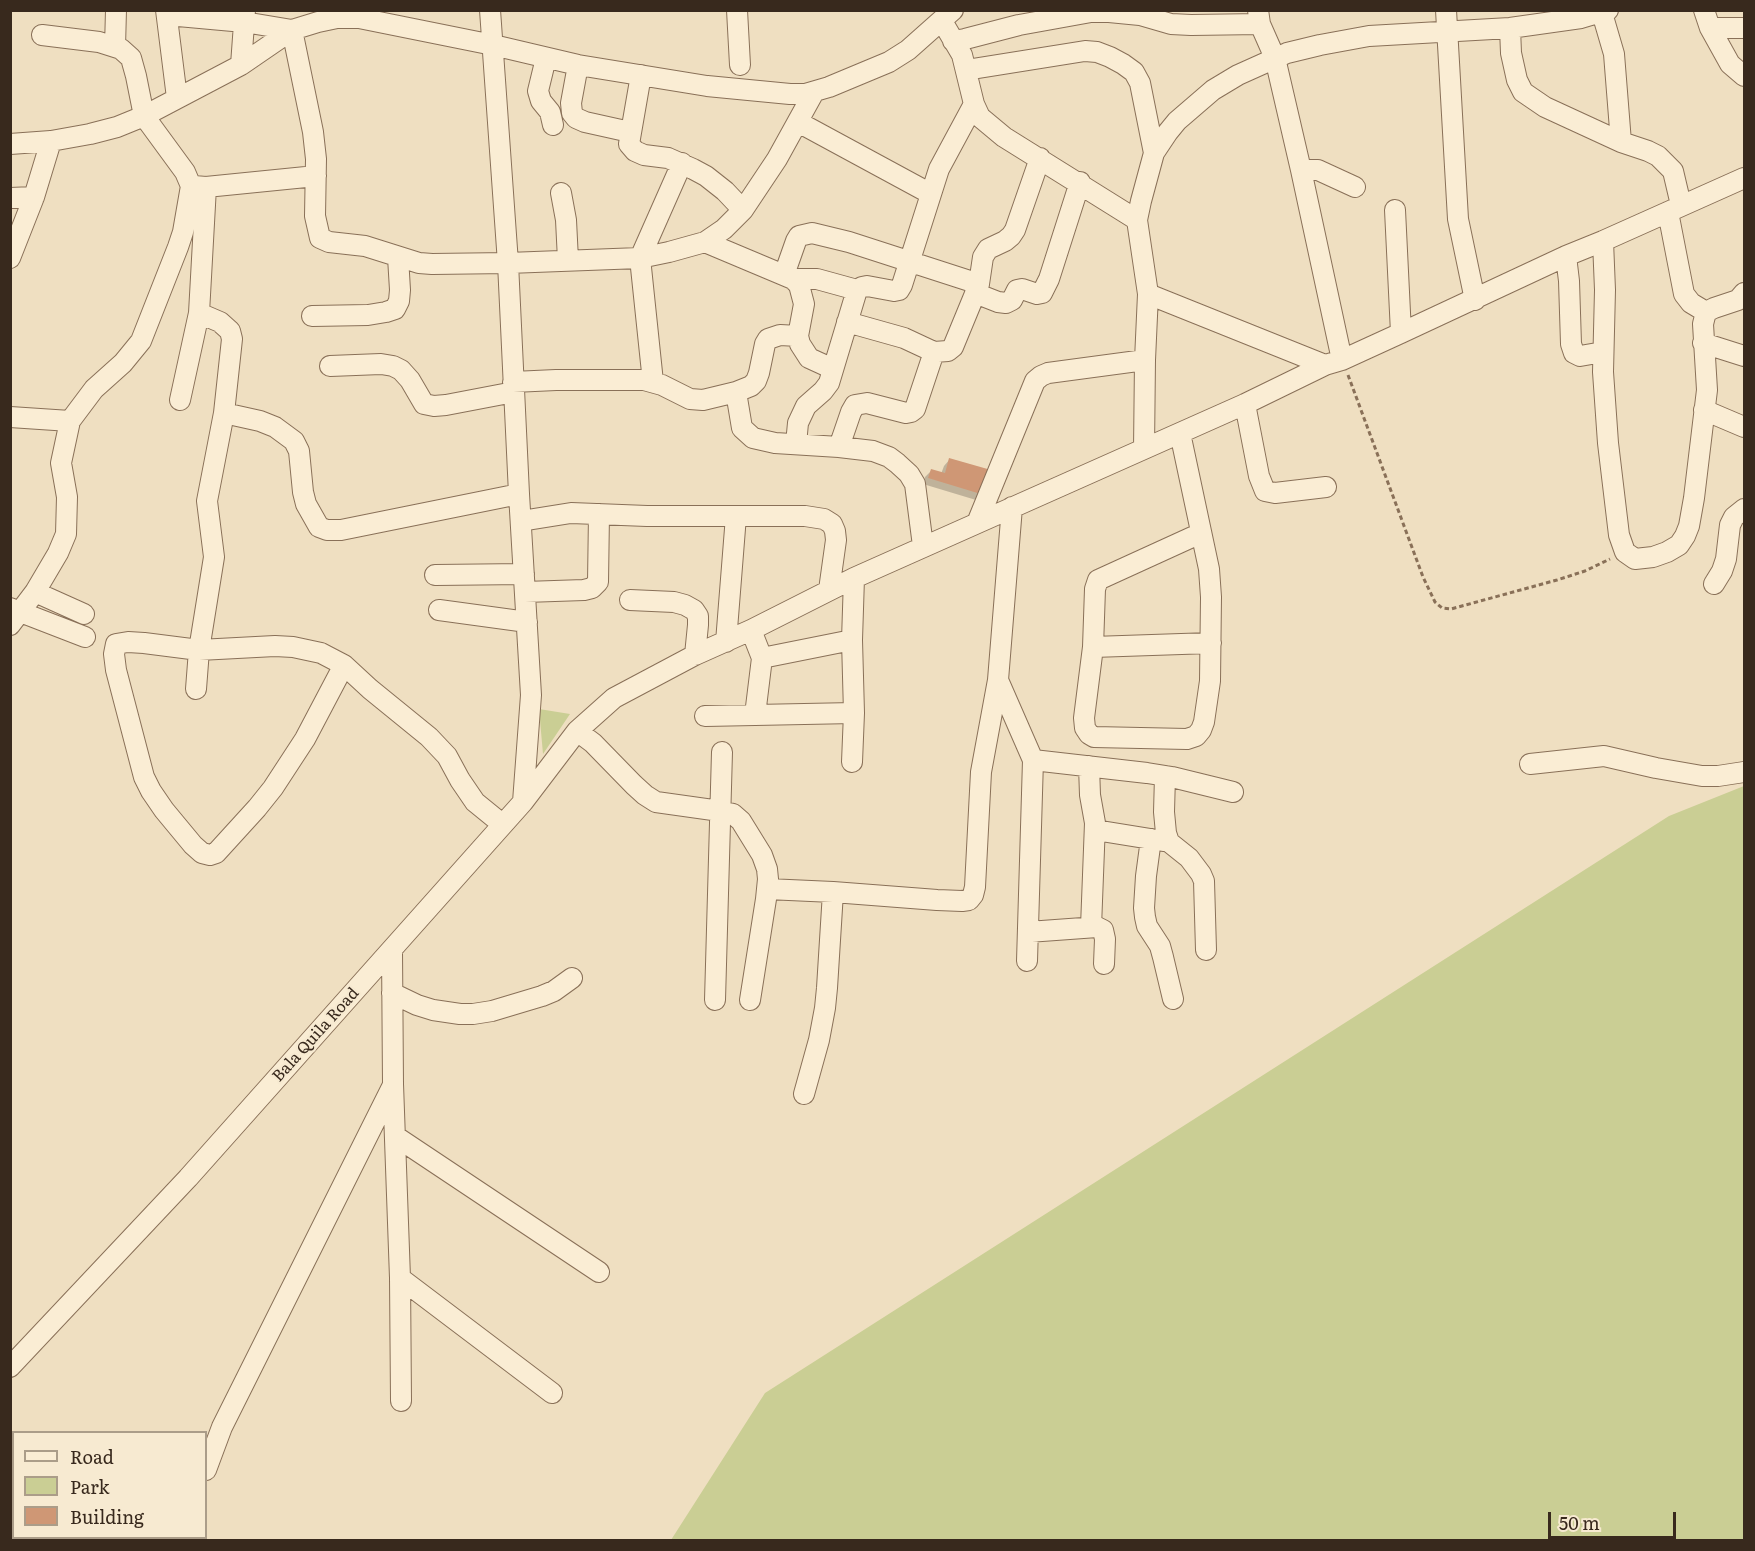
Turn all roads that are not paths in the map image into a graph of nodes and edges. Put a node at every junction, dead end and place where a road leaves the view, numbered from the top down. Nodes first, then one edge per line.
1 (116, 10) edge
2 (490, 10) edge
3 (737, 10) edge
4 (1446, 10) edge
5 (1605, 12) edge
6 (166, 13) edge
7 (1143, 13) edge
8 (359, 14) edge
9 (245, 16) edge
10 (948, 16) edge
11 (1259, 17) edge
12 (1707, 20) edge
13 (1510, 28) junction
14 (1744, 28) edge
15 (292, 30) junction
16 (1448, 31) junction
17 (42, 35) dead end
18 (953, 41) junction
19 (493, 45) junction
20 (115, 47) junction
21 (546, 58) junction
22 (1275, 58) junction
23 (240, 65) junction
24 (578, 65) junction
25 (740, 65) dead end
26 (966, 70) junction
27 (641, 75) junction
28 (1744, 76) edge
29 (814, 92) junction
30 (177, 98) junction
31 (974, 104) junction
32 (144, 116) junction
33 (798, 122) junction
34 (553, 125) dead end
35 (630, 132) junction
36 (51, 141) junction
37 (1622, 142) junction
38 (10, 144) edge
39 (1154, 153) junction
40 (1040, 158) junction
41 (682, 164) junction
42 (1301, 170) junction
43 (316, 176) junction
44 (1744, 178) edge
45 (1080, 182) junction
46 (198, 186) junction
47 (1355, 187) dead end
48 (561, 193) dead end
49 (931, 194) junction
50 (34, 197) junction
51 (10, 198) edge
52 (1674, 209) junction
53 (743, 210) junction
54 (1395, 210) dead end
55 (1137, 220) junction
56 (1603, 241) junction
57 (705, 242) junction
58 (12, 251) edge
59 (1566, 256) junction
60 (398, 257) junction
61 (640, 258) junction
62 (568, 260) junction
63 (908, 262) junction
64 (508, 263) junction
65 (788, 277) junction
66 (977, 288) junction
67 (857, 290) junction
68 (1744, 293) edge
69 (1148, 294) junction
70 (1475, 300) junction
71 (1706, 312) junction
72 (199, 313) junction
73 (312, 316) dead end
74 (848, 322) junction
75 (1401, 333) junction
76 (798, 336) junction
77 (1704, 343) junction
78 (934, 352) junction
79 (1603, 352) junction
80 (1744, 356) edge
81 (1145, 360) junction
82 (1334, 362) junction
83 (330, 366) dead end
84 (833, 369) junction
85 (653, 382) junction
86 (513, 387) junction
87 (736, 392) junction
88 (180, 400) dead end
89 (1245, 404) junction
90 (1704, 410) junction
91 (224, 413) junction
92 (10, 417) edge
93 (70, 421) junction
94 (1744, 427) edge
95 (1180, 433) junction
96 (796, 444) junction
97 (839, 447) junction
98 (1144, 448) junction
99 (1326, 487) dead end
100 (519, 494) junction
101 (1012, 507) junction
102 (1744, 509) edge
103 (599, 514) junction
104 (736, 516) junction
105 (521, 521) junction
106 (977, 523) junction
107 (1201, 533) junction
108 (923, 546) junction
109 (435, 575) dead end
110 (854, 578) junction
111 (525, 583) junction
112 (1714, 584) dead end
113 (829, 590) junction
114 (35, 592) junction
115 (630, 600) dead end
116 (438, 610) dead end
117 (84, 614) dead end
118 (14, 615) edge
119 (527, 622) junction
120 (751, 630) junction
121 (85, 637) dead end
122 (852, 640) junction
123 (726, 642) junction
124 (1211, 643) junction
125 (1094, 647) junction
126 (199, 650) junction
127 (695, 655) junction
128 (762, 658) junction
129 (344, 665) junction
130 (998, 680) junction
131 (196, 689) dead end
132 (854, 713) junction
133 (755, 715) junction
134 (705, 716) dead end
135 (576, 731) junction
136 (722, 752) dead end
137 (1032, 760) junction
138 (852, 762) dead end
139 (1530, 764) dead end
140 (1089, 766) junction
141 (1744, 772) edge
142 (1165, 776) junction
143 (1233, 792) dead end
144 (523, 802) junction
145 (720, 811) junction
146 (502, 824) junction
147 (1095, 830) junction
148 (1160, 841) junction
149 (767, 889) junction
150 (833, 892) junction
151 (1091, 927) junction
152 (1028, 932) junction
153 (1206, 950) dead end
154 (392, 951) junction
155 (1027, 961) dead end
156 (1104, 964) dead end
157 (572, 978) dead end
158 (392, 993) junction
159 (1173, 999) dead end
160 (715, 1000) dead end
161 (750, 1000) dead end
162 (393, 1084) junction
163 (804, 1094) dead end
164 (395, 1136) junction
165 (599, 1272) dead end
166 (400, 1278) junction
167 (10, 1367) edge
168 (552, 1393) dead end
169 (401, 1401) dead end
170 (207, 1467) edge

1 - 20 street
2 - 19 street
3 - 25 street
4 - 16 street
5 - 13 street
5 - 37 street
6 - 9 street
6 - 30 street
7 - 11 street
7 - 18 street
8 - 15 street
8 - 19 street
9 - 15 street
9 - 23 street
10 - 18 street
10 - 29 street
11 - 22 street
12 - 14 street
12 - 28 street
13 - 16 street
13 - 37 street
15 - 23 street
15 - 43 street
16 - 22 street
16 - 70 street
17 - 20 street
18 - 26 street
19 - 21 street
19 - 64 street
20 - 32 street
21 - 24 street
21 - 34 street
22 - 39 street
22 - 42 street
23 - 30 street
24 - 27 street
24 - 35 street
26 - 31 street
26 - 39 street
27 - 29 street
27 - 35 street
29 - 33 street
30 - 32 street
31 - 40 street
31 - 49 street
32 - 36 street
32 - 46 street
33 - 49 street
33 - 53 street
35 - 41 street
36 - 38 street
36 - 50 street
37 - 52 street
39 - 55 street
40 - 45 street
40 - 66 street
41 - 53 street
41 - 61 street
42 - 47 street
42 - 82 street
43 - 46 street
43 - 60 street
44 - 52 street, Bala Quila Road
45 - 55 street
45 - 66 street
46 - 72 street
46 - 93 street
48 - 62 street
49 - 63 street
50 - 51 street
50 - 58 street
52 - 56 street, Bala Quila Road
52 - 71 street
53 - 57 street
54 - 75 street
55 - 69 street
56 - 59 street, Bala Quila Road
56 - 79 street
57 - 61 street
57 - 65 street
59 - 70 street, Bala Quila Road
59 - 79 street
60 - 64 street
60 - 73 street
61 - 62 street
61 - 85 street
62 - 64 street
63 - 65 street
63 - 66 street
63 - 67 street
64 - 86 street
65 - 67 street
65 - 76 street
66 - 78 street
67 - 74 street
68 - 71 street
69 - 81 street
69 - 82 street
70 - 75 street, Bala Quila Road
71 - 77 street
72 - 88 street
72 - 91 street
74 - 78 street
74 - 84 street
75 - 82 street, Bala Quila Road
76 - 84 street
76 - 87 street
77 - 80 street
77 - 90 street
78 - 97 street
79 - 90 street
81 - 98 street
81 - 106 street
82 - 89 street, Bala Quila Road
83 - 86 street
84 - 96 street
85 - 86 street
85 - 87 street
86 - 100 street
87 - 96 street
89 - 95 street, Bala Quila Road
89 - 99 street
90 - 94 street
91 - 100 street
91 - 126 street
92 - 93 street
93 - 114 street
95 - 98 street, Bala Quila Road
95 - 107 street
96 - 97 street
97 - 108 street
98 - 101 street, Bala Quila Road
100 - 105 street
101 - 106 street, Bala Quila Road
101 - 130 street
102 - 112 street
103 - 104 street
103 - 105 street
103 - 111 street
104 - 113 street
104 - 123 street
105 - 111 street
106 - 108 street, Bala Quila Road
107 - 124 street
107 - 125 street
108 - 110 street, Bala Quila Road
109 - 111 street
110 - 113 street, Bala Quila Road
110 - 122 street
111 - 119 street
113 - 120 street, Bala Quila Road
114 - 117 street
114 - 118 street
115 - 127 street
116 - 119 street
118 - 121 street
119 - 144 street
120 - 123 street, Bala Quila Road
120 - 128 street
122 - 128 street
122 - 132 street
123 - 127 street, Bala Quila Road
124 - 125 street
124 - 125 street
126 - 129 street
126 - 129 street
126 - 131 street
127 - 135 street, Bala Quila Road
128 - 133 street
129 - 146 street
130 - 137 street
130 - 150 street
132 - 133 street
132 - 138 street
133 - 134 street
135 - 144 street, Bala Quila Road
135 - 145 street
136 - 145 street
137 - 140 street
137 - 152 street
139 - 141 street
140 - 142 street
140 - 147 street
142 - 143 street
142 - 148 street
144 - 146 street, Bala Quila Road
145 - 149 street
145 - 160 street
146 - 154 street, Bala Quila Road
147 - 148 street
147 - 151 street
148 - 153 street
148 - 159 street
149 - 150 street
149 - 161 street
150 - 163 street
151 - 152 street
151 - 156 street
152 - 155 street
154 - 158 street
154 - 167 street, Bala Quila Road
157 - 158 street
158 - 162 street
162 - 164 street
162 - 170 street
164 - 165 street
164 - 166 street
166 - 168 street
166 - 169 street

